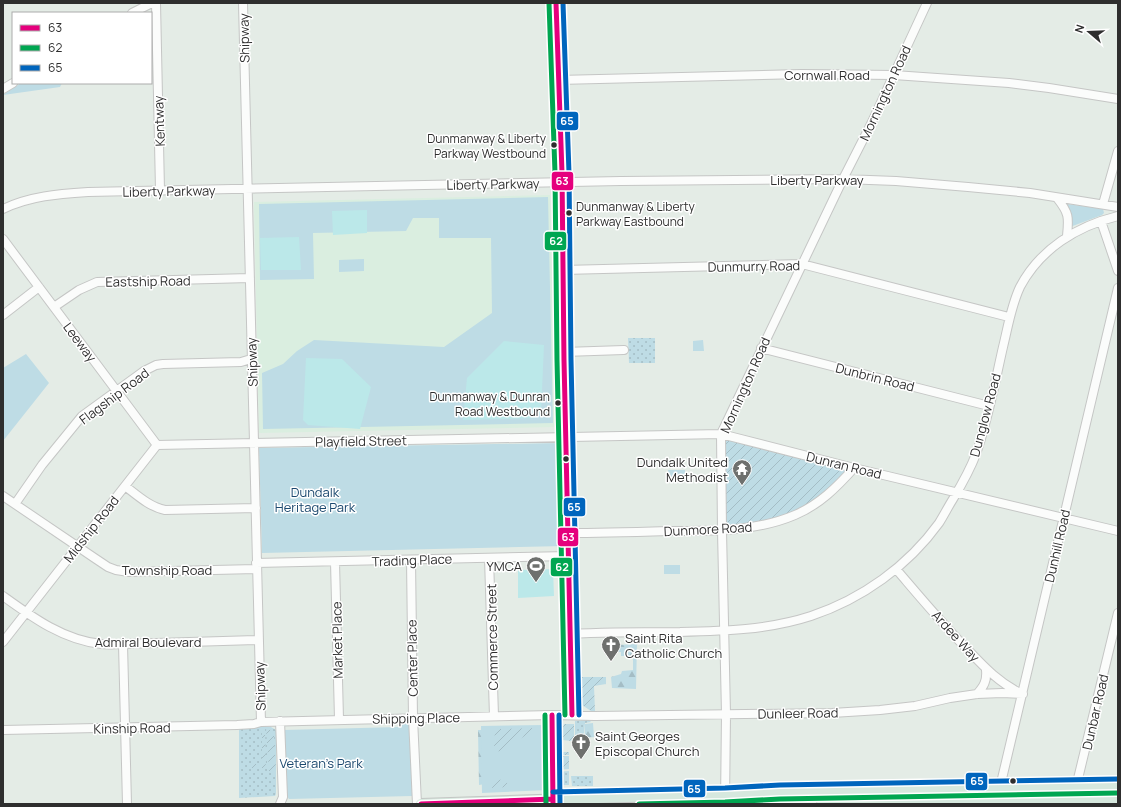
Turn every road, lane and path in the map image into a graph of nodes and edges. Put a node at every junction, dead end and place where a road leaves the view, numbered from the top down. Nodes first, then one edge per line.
1 (152, 3) edge
2 (156, 3) edge
3 (243, 3) edge
4 (556, 3) edge
5 (928, 3) edge
6 (134, 12) edge
7 (894, 76) junction
8 (558, 80) junction
9 (12, 84) edge
10 (3, 89) edge
11 (1118, 99) edge
12 (1118, 152) edge
13 (843, 179) junction
14 (562, 182) junction
15 (160, 190) junction
16 (247, 190) junction
17 (1057, 198) junction
18 (1103, 204) junction
19 (1118, 207) edge
20 (3, 209) edge
21 (1118, 216) edge
22 (1101, 221) junction
23 (1067, 236) junction
24 (3, 239) edge
25 (802, 264) junction
26 (563, 270) junction
27 (1118, 271) edge
28 (250, 278) junction
29 (39, 287) junction
30 (1118, 288) edge
31 (54, 307) junction
32 (1116, 307) edge
33 (3, 314) edge
34 (1009, 317) junction
35 (761, 348) junction
36 (624, 350) dead end
37 (564, 352) junction
38 (251, 359) junction
39 (116, 390) junction
40 (989, 406) junction
41 (721, 434) junction
42 (566, 436) junction
43 (255, 443) junction
44 (157, 445) junction
45 (854, 468) junction
46 (125, 486) junction
47 (957, 493) junction
48 (3, 496) edge
49 (15, 504) junction
50 (256, 508) junction
51 (1063, 518) junction
52 (722, 531) junction
53 (1118, 532) edge
54 (568, 533) junction
55 (78, 546) junction
56 (568, 556) junction
57 (490, 558) junction
58 (411, 560) junction
59 (335, 562) junction
60 (256, 566) junction
61 (896, 569) junction
62 (3, 596) edge
63 (26, 612) junction
64 (1118, 613) edge
65 (724, 631) junction
66 (570, 634) junction
67 (258, 640) junction
68 (3, 642) edge
69 (122, 644) junction
70 (986, 670) junction
71 (977, 694) junction
72 (1023, 694) junction
73 (726, 714) junction
74 (552, 715) junction
75 (572, 715) junction
76 (494, 716) junction
77 (413, 718) junction
78 (339, 719) junction
79 (280, 721) junction
80 (261, 722) junction
81 (125, 728) junction
82 (3, 730) edge
83 (1118, 786) edge
84 (1076, 787) junction
85 (1000, 788) junction
86 (1118, 798) edge
87 (725, 799) edge
88 (553, 801) edge
89 (996, 803) edge
90 (126, 804) edge
91 (280, 804) edge
92 (417, 804) edge
93 (421, 804) edge
94 (822, 804) edge

1 - 6 street
2 - 15 street, Kentway
3 - 16 street, Shipway
4 - 8 street
5 - 7 street, Mornington Road
7 - 8 street, Cornwall Road
7 - 11 street, Cornwall Road
7 - 13 street, Mornington Road
8 - 14 street
9 - 10 street
12 - 18 street
13 - 14 street, Liberty Parkway
13 - 17 street, Liberty Parkway
13 - 25 street, Mornington Road
14 - 16 street, Liberty Parkway
14 - 26 street
15 - 16 street, Liberty Parkway
15 - 20 street, Liberty Parkway
16 - 28 street, Shipway
17 - 18 street, Liberty Parkway
17 - 23 street
18 - 19 street, Liberty Parkway
21 - 22 street, Dunglow Road
22 - 23 street, Dunglow Road
22 - 27 street
23 - 34 street, Dunglow Road
24 - 29 street, Leeway
25 - 26 street, Dunmurry Road
25 - 34 street, Dunmurry Road
25 - 35 street, Mornington Road
26 - 37 street
28 - 31 street, Eastship Road
28 - 38 street, Shipway
29 - 31 street, Leeway
29 - 33 street
30 - 32 street, Dunhill Road
31 - 39 street, Leeway
32 - 51 street, Dunhill Road
34 - 40 street, Dunglow Road
35 - 40 street, Dunbrin Road
35 - 41 street, Mornington Road
36 - 37 street
37 - 42 street
38 - 39 street, Flagship Road
38 - 43 street, Shipway
39 - 44 street, Leeway
39 - 49 street, Flagship Road
40 - 47 street, Dunglow Road
41 - 42 street, Dunran Road
41 - 45 street, Dunran Road
41 - 52 street, Mornington Road
42 - 43 street, Playfield Street
42 - 54 street
43 - 44 street, Playfield Street
43 - 50 street, Shipway
44 - 46 street, Midship Road
45 - 47 street, Dunran Road
45 - 52 street, Dunmore Road
46 - 50 street
46 - 55 street, Midship Road
47 - 51 street, Dunran Road
47 - 61 street, Dunglow Road
48 - 49 street, Township Road
49 - 55 street, Township Road
50 - 60 street, Shipway
51 - 53 street, Dunran Road
51 - 72 street, Dunhill Road
52 - 54 street, Dunmore Road
52 - 65 street, Mornington Road
54 - 56 street
55 - 60 street, Township Road
55 - 63 street, Midship Road
56 - 57 street, Trading Place
56 - 66 street
57 - 58 street, Trading Place
57 - 76 street, Commerce Street
58 - 59 street, Trading Place
58 - 77 street, Center Place
59 - 60 street, Trading Place
59 - 78 street, Market Place
60 - 67 street, Shipway
61 - 65 street, Dunglow Road
61 - 70 street, Ardee Way
62 - 63 street, Admiral Boulevard
63 - 68 street, Midship Road
63 - 69 street, Admiral Boulevard
64 - 84 street, Dunbar Road
65 - 66 street, Dunglow Road
65 - 73 street, Mornington Road
66 - 75 street
67 - 69 street, Admiral Boulevard
67 - 80 street, Shipway
69 - 81 street
70 - 71 street
70 - 72 street, Ardee Way
71 - 72 street, Dunleer Road
71 - 73 street, Dunleer Road
72 - 85 street, Dunhill Road
73 - 75 street, Dunleer Road
73 - 87 street, Mornington Road
74 - 75 street, Shipping Place
74 - 76 street, Shipping Place
74 - 88 street
76 - 77 street, Shipping Place
77 - 78 street, Shipping Place
77 - 92 street, Center Place
78 - 79 street, Shipping Place
79 - 80 street, Shipping Place
79 - 91 street
80 - 81 street, Kinship Road
81 - 82 street, Kinship Road
81 - 90 street
83 - 84 main road
84 - 85 main road
85 - 87 main road
85 - 89 street, Dunhill Road
86 - 89 main road
87 - 88 main road
88 - 93 main road
89 - 94 main road

